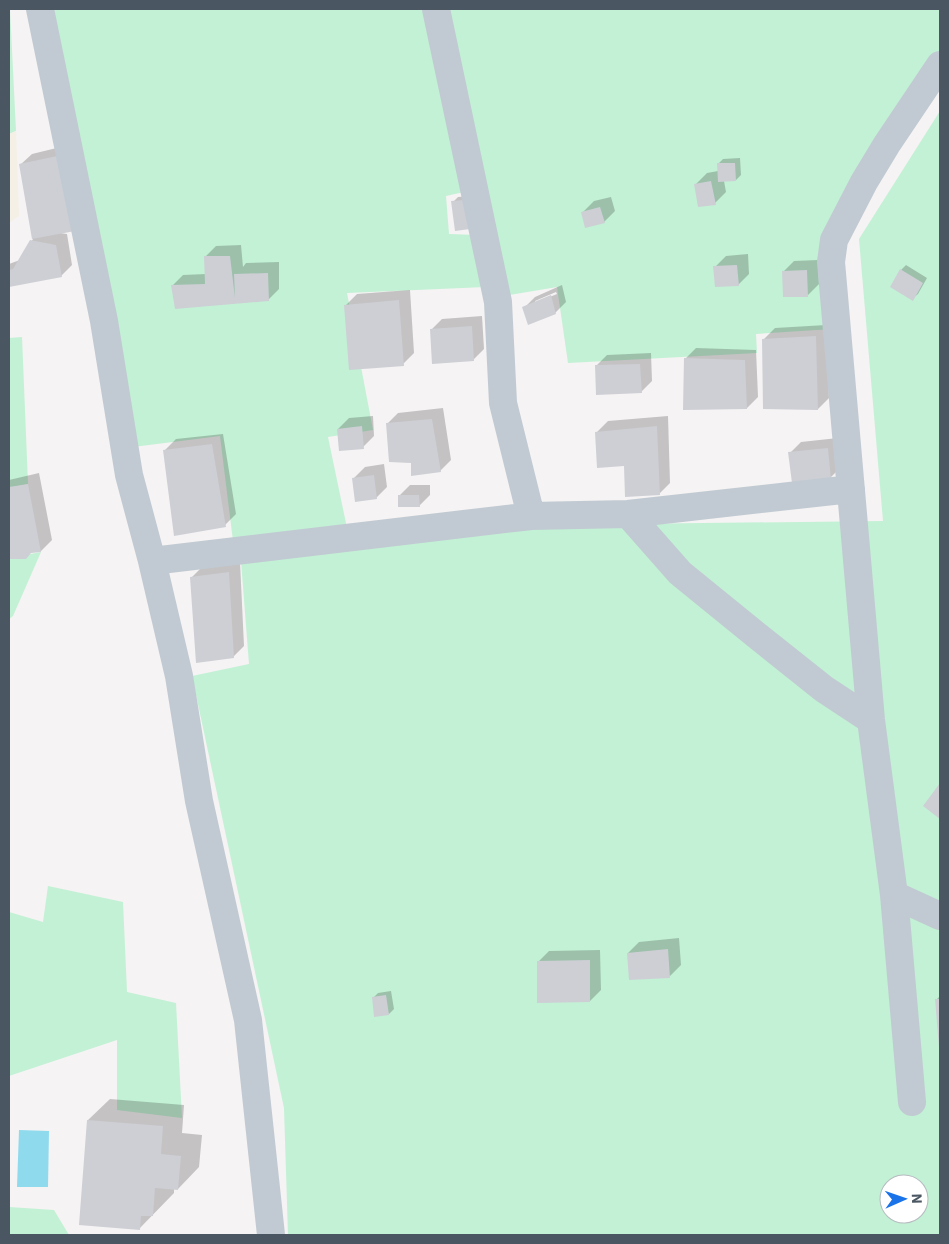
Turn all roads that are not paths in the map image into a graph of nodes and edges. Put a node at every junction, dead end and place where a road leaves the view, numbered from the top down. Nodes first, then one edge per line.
1 (40, 9) edge
2 (436, 9) edge
3 (940, 65) edge
4 (850, 489) junction
5 (628, 514) junction
6 (531, 516) junction
7 (152, 561) junction
8 (871, 720) junction
9 (894, 895) junction
10 (940, 916) edge
11 (912, 1102) dead end
12 (271, 1235) edge

1 - 7 street
2 - 6 street
3 - 4 street
4 - 5 street
4 - 8 street
5 - 6 street
5 - 8 street
6 - 7 street
7 - 12 street
8 - 9 street
9 - 10 street
9 - 11 street

